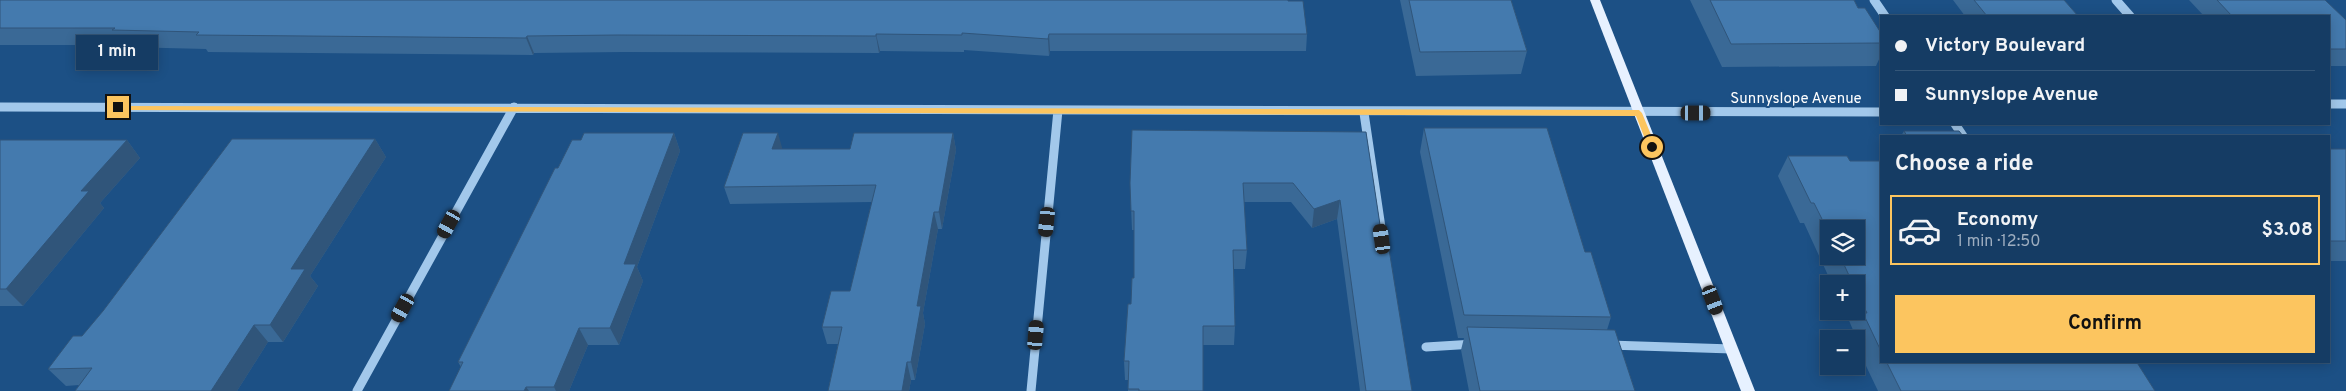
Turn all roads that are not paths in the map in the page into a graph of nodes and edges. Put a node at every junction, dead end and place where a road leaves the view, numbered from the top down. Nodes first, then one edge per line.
1 (1595, 0) edge
2 (1874, 0) edge
3 (2116, 0) edge
4 (1884, 15) edge
5 (2129, 15) edge
6 (2330, 104) edge
7 (2346, 104) edge
8 (0, 107) edge
9 (514, 107) junction
10 (1058, 110) junction
11 (1880, 112) edge
12 (1364, 113) junction
13 (1639, 113) junction
14 (1385, 256) edge
15 (1487, 344) edge
16 (1597, 345) edge
17 (1426, 347) dead end
18 (1732, 349) junction
19 (357, 391) edge
20 (1031, 391) edge
21 (1748, 391) edge

1 - 13 main road
2 - 4 street
3 - 5 street
6 - 7 street
8 - 9 street, Sunnyslope Avenue
9 - 10 street, Sunnyslope Avenue
9 - 19 street
10 - 12 street, Sunnyslope Avenue
10 - 20 street
11 - 13 street, Sunnyslope Avenue
12 - 13 street, Sunnyslope Avenue
12 - 14 street
13 - 18 main road
15 - 17 street
16 - 18 street
18 - 21 main road

